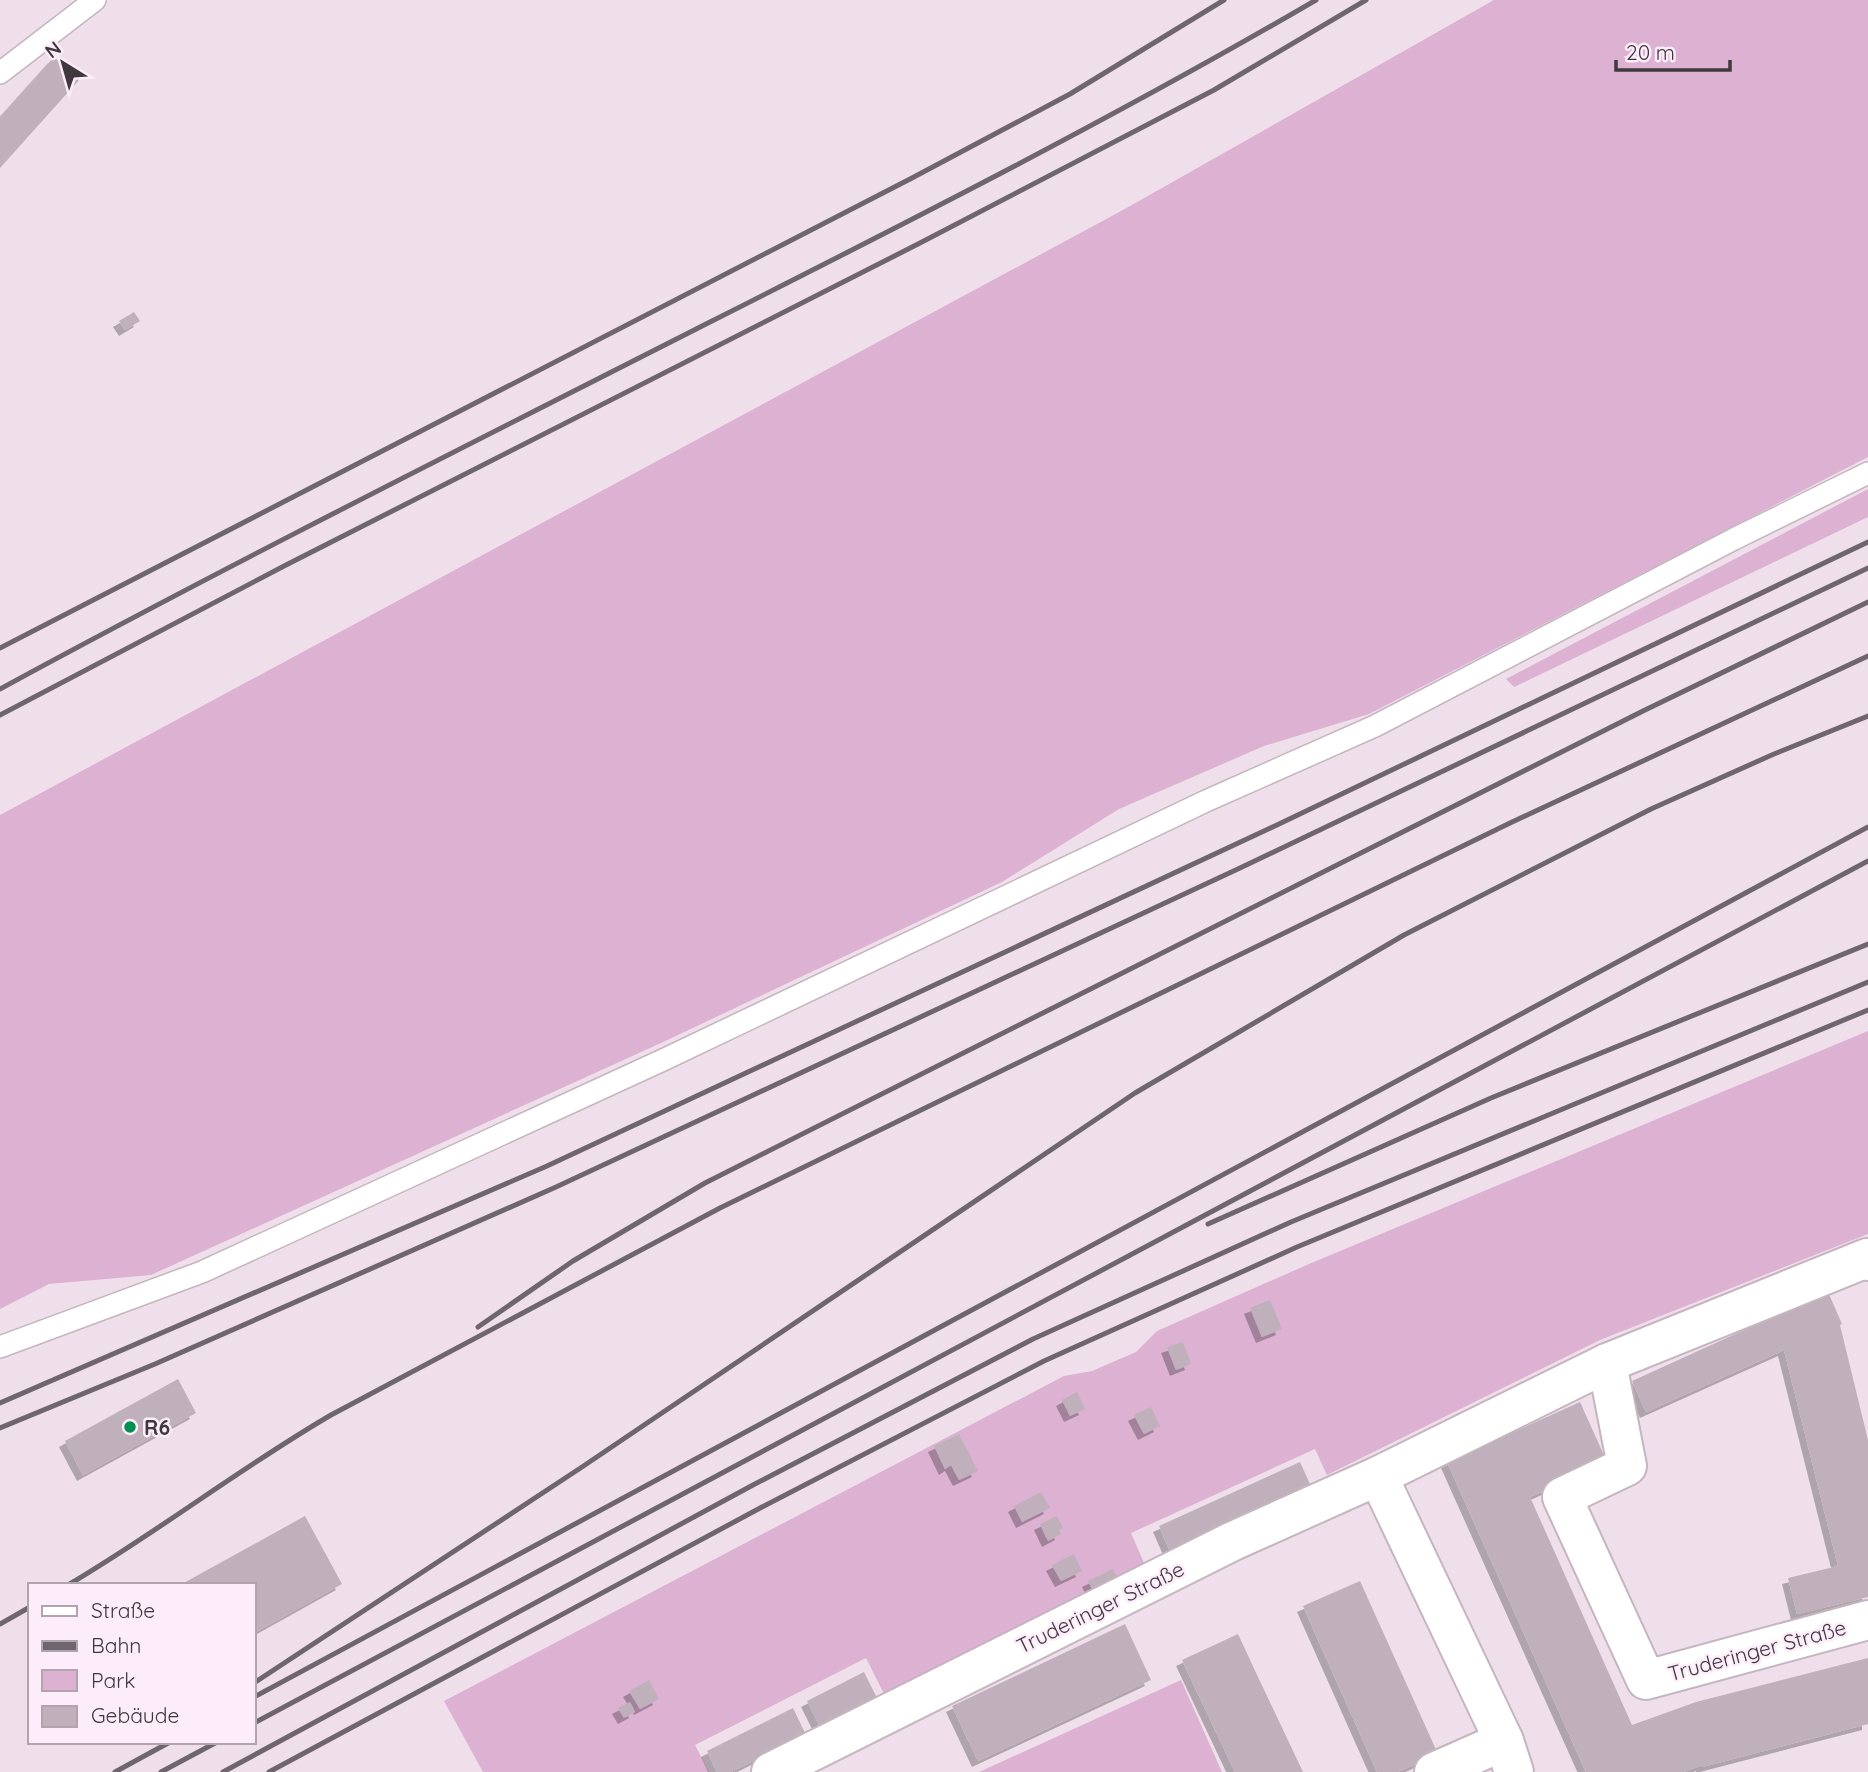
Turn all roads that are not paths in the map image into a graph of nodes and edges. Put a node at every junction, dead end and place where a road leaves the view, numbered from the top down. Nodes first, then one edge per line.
1 (95, 0) edge
2 (0, 73) edge
3 (1868, 473) edge
4 (1868, 1259) edge
5 (0, 1347) edge
6 (1606, 1363) junction
7 (1378, 1476) junction
8 (1868, 1620) edge
9 (1509, 1757) edge
10 (832, 1758) edge
11 (771, 1772) edge
12 (1434, 1772) edge

1 - 2 lane
3 - 5 lane
4 - 6 street, Truderinger Straße
6 - 7 street, Truderinger Straße
6 - 8 street, Truderinger Straße
7 - 9 street
7 - 10 street, Truderinger Straße
9 - 12 street
10 - 11 street, Truderinger Straße

